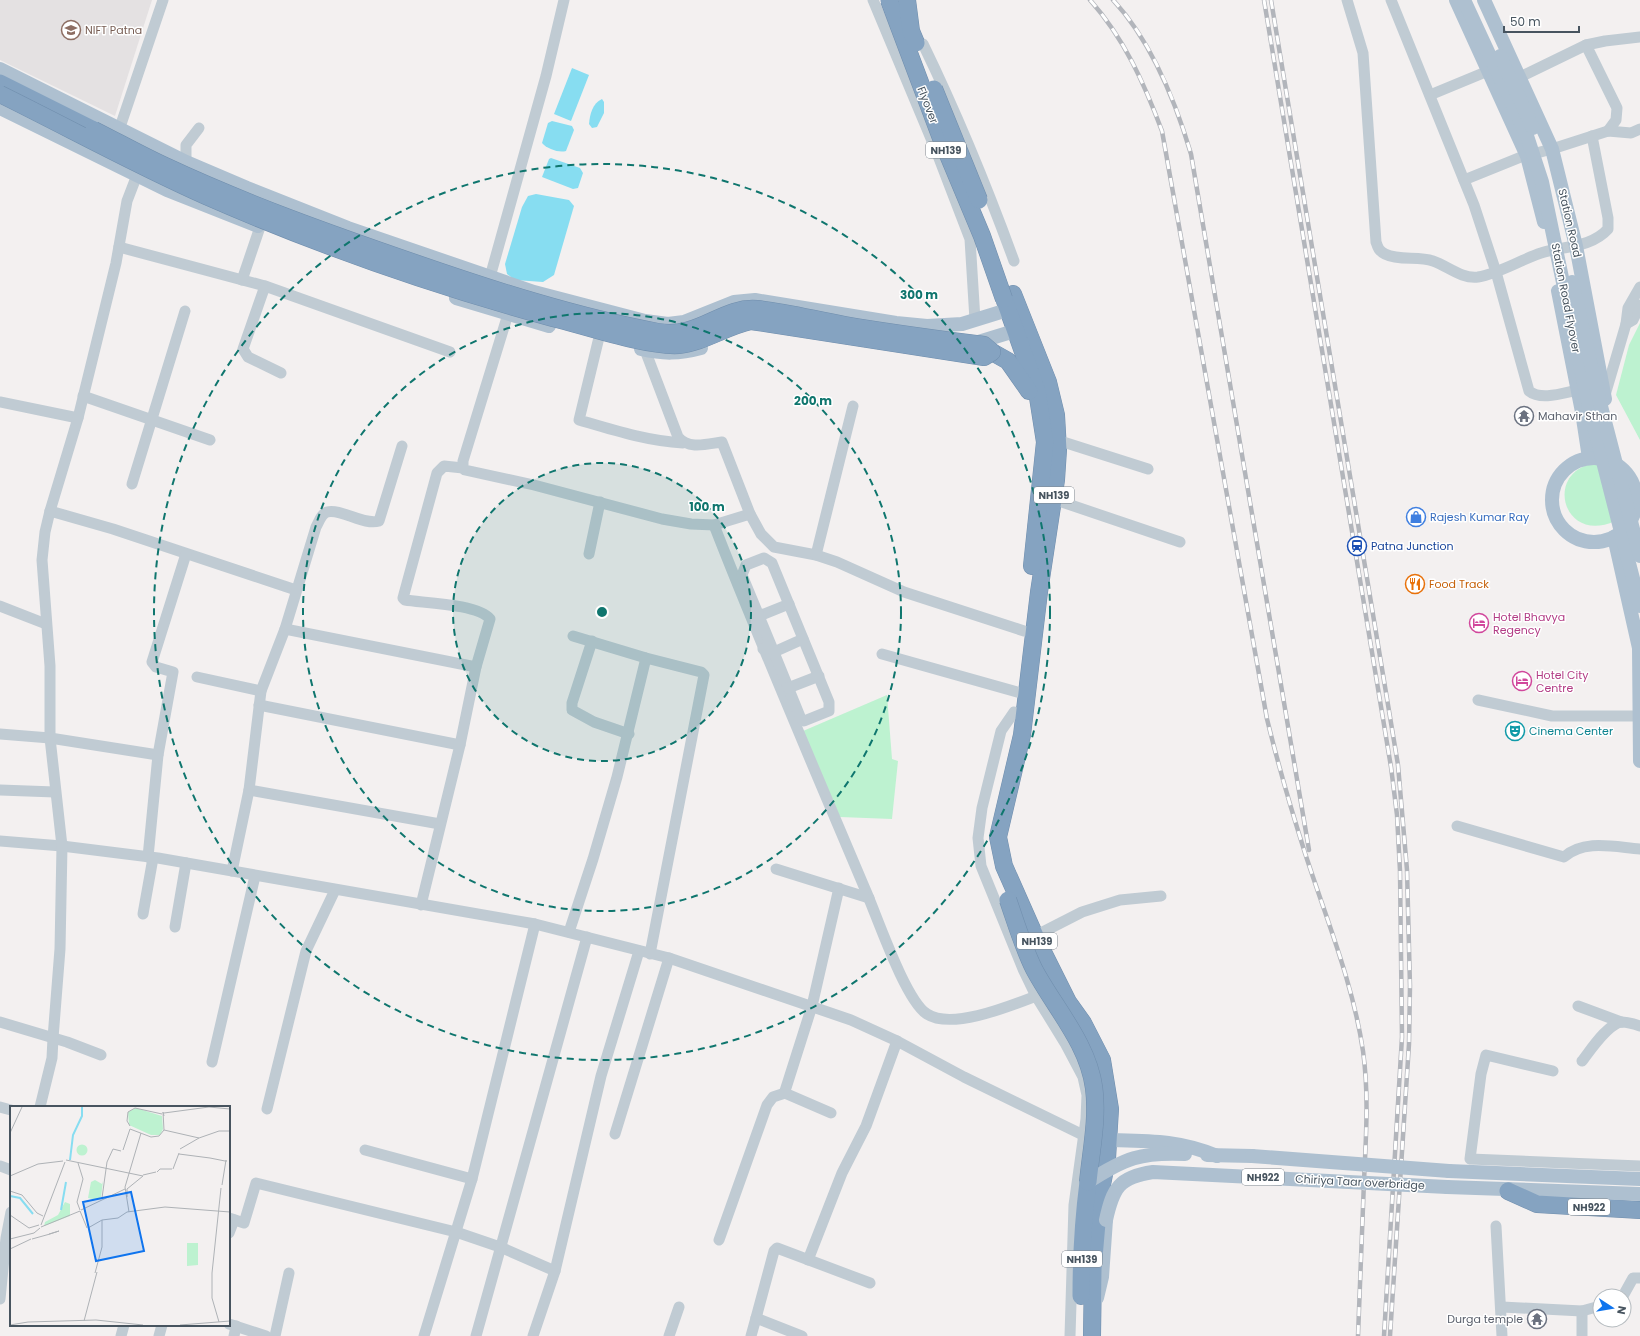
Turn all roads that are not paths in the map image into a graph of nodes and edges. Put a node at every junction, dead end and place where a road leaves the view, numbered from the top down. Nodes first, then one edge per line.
1 (163, 0) edge
2 (564, 0) edge
3 (873, 0) edge
4 (889, 0) edge
5 (907, 0) edge
6 (1347, 0) edge
7 (1391, 0) edge
8 (1456, 0) edge
9 (1464, 0) edge
10 (1473, 0) edge
11 (1484, 0) edge
12 (1640, 37) edge
13 (890, 40) junction
14 (1586, 45) junction
15 (0, 69) edge
16 (1488, 70) junction
17 (1520, 77) junction
18 (0, 83) edge
19 (0, 94) edge
20 (1430, 95) junction
21 (0, 108) edge
22 (199, 128) dead end
23 (120, 129) junction
24 (1640, 129) edge
25 (1608, 131) junction
26 (1592, 136) junction
27 (1552, 150) junction
28 (1527, 156) junction
29 (108, 161) junction
30 (186, 162) junction
31 (137, 175) junction
32 (1464, 180) junction
33 (260, 227) junction
34 (1576, 246) junction
35 (119, 247) junction
36 (1551, 251) junction
37 (1014, 261) dead end
38 (1496, 272) junction
39 (490, 277) junction
40 (242, 280) junction
41 (265, 286) junction
42 (1640, 287) edge
43 (1011, 302) junction
44 (1640, 305) edge
45 (606, 310) junction
46 (185, 311) dead end
47 (508, 314) junction
48 (873, 320) junction
49 (975, 320) junction
50 (645, 321) junction
51 (1626, 324) junction
52 (1021, 329) junction
53 (599, 339) junction
54 (868, 347) junction
55 (645, 350) junction
56 (450, 352) dead end
57 (992, 352) junction
58 (281, 373) dead end
59 (1578, 390) junction
60 (1605, 395) junction
61 (83, 396) junction
62 (0, 402) edge
63 (853, 406) dead end
64 (1047, 410) junction
65 (78, 418) junction
66 (152, 420) junction
67 (210, 440) dead end
68 (1057, 440) junction
69 (683, 442) junction
70 (402, 446) dead end
71 (1589, 458) junction
72 (1606, 459) junction
73 (463, 468) junction
74 (1148, 469) dead end
75 (132, 484) dead end
76 (1053, 499) junction
77 (1638, 500) edge
78 (600, 502) junction
79 (50, 511) junction
80 (750, 514) junction
81 (714, 525) junction
82 (1632, 525) edge
83 (1614, 537) junction
84 (1180, 542) dead end
85 (1640, 549) edge
86 (186, 554) junction
87 (589, 554) dead end
88 (816, 555) junction
89 (1640, 556) edge
90 (296, 590) junction
91 (789, 604) junction
92 (0, 606) edge
93 (1640, 606) edge
94 (759, 616) junction
95 (46, 624) junction
96 (285, 629) junction
97 (1024, 631) junction
98 (573, 636) dead end
99 (804, 639) junction
100 (592, 641) junction
101 (769, 649) junction
102 (882, 654) dead end
103 (646, 658) junction
104 (476, 667) junction
105 (819, 676) junction
106 (197, 677) dead end
107 (788, 688) junction
108 (261, 691) junction
109 (1478, 700) dead end
110 (1015, 702) junction
111 (259, 705) junction
112 (1638, 716) junction
113 (0, 734) edge
114 (629, 734) junction
115 (50, 738) junction
116 (460, 745) junction
117 (158, 755) junction
118 (1640, 761) edge
119 (0, 790) edge
120 (249, 790) junction
121 (55, 792) junction
122 (440, 824) junction
123 (1457, 826) dead end
124 (0, 841) edge
125 (62, 846) junction
126 (1640, 849) edge
127 (150, 857) junction
128 (186, 863) junction
129 (776, 869) dead end
130 (232, 871) junction
131 (255, 876) junction
132 (839, 888) junction
133 (335, 890) junction
134 (1161, 896) dead end
135 (869, 898) junction
136 (421, 905) junction
137 (143, 914) dead end
138 (535, 924) junction
139 (175, 928) dead end
140 (569, 932) junction
141 (1035, 936) junction
142 (587, 937) junction
143 (645, 953) junction
144 (669, 958) junction
145 (1036, 996) junction
146 (812, 1006) junction
147 (1578, 1006) dead end
148 (0, 1022) edge
149 (1621, 1022) junction
150 (1640, 1026) edge
151 (53, 1038) junction
152 (897, 1041) junction
153 (101, 1055) dead end
154 (1582, 1061) dead end
155 (212, 1062) dead end
156 (1553, 1071) dead end
157 (785, 1093) junction
158 (40, 1106) edge
159 (0, 1107) edge
160 (268, 1109) dead end
161 (10, 1110) edge
162 (831, 1113) dead end
163 (615, 1134) dead end
164 (1083, 1134) junction
165 (1108, 1140) junction
166 (365, 1150) dead end
167 (1217, 1156) junction
168 (0, 1166) edge
169 (10, 1170) edge
170 (1640, 1175) edge
171 (472, 1179) junction
172 (1088, 1182) junction
173 (1508, 1191) junction
174 (1640, 1194) edge
175 (1640, 1210) edge
176 (10, 1215) edge
177 (232, 1219) edge
178 (1496, 1226) dead end
179 (230, 1229) edge
180 (456, 1232) junction
181 (3, 1237) edge
182 (719, 1240) dead end
183 (500, 1246) junction
184 (7, 1255) edge
185 (808, 1260) junction
186 (555, 1271) junction
187 (289, 1273) dead end
188 (1640, 1278) edge
189 (870, 1283) dead end
190 (1627, 1288) edge
191 (0, 1299) edge
192 (679, 1307) dead end
193 (1502, 1307) junction
194 (1592, 1308) edge
195 (1582, 1311) junction
196 (756, 1318) junction
197 (124, 1326) edge
198 (162, 1326) edge
199 (233, 1329) edge
200 (1092, 1329) edge
201 (121, 1336) edge
202 (159, 1336) edge
203 (266, 1336) edge
204 (274, 1336) edge
205 (424, 1336) edge
206 (476, 1336) edge
207 (533, 1336) edge
208 (668, 1336) edge
209 (751, 1336) edge
210 (802, 1336) edge
211 (1070, 1336) edge
212 (1082, 1336) edge
213 (1502, 1336) edge
214 (1582, 1336) edge

1 - 23 street
2 - 39 street
3 - 13 street
4 - 43 highway, Flyover / NH139, bridge
5 - 43 highway, Flyover / NH139, bridge
6 - 38 street
7 - 20 street
8 - 16 main road
9 - 93 main road, Station Road Flyover, bridge
10 - 89 main road, Station Road Flyover, bridge
11 - 17 main road, Station Road
12 - 14 street
13 - 37 street
13 - 49 street
14 - 17 street
14 - 25 street
15 - 23 main road
16 - 20 street
16 - 28 main road
17 - 27 main road, Station Road
18 - 57 highway, bridge
19 - 57 highway, bridge
20 - 32 street
21 - 29 main road
22 - 30 street
23 - 29 street
23 - 30 main road
24 - 25 street
25 - 26 street
26 - 27 street
26 - 34 street
27 - 28 street
27 - 34 main road, Station Road
28 - 32 street
28 - 36 main road
29 - 31 main road
30 - 39 main road
31 - 33 main road
31 - 35 street
32 - 38 street
33 - 40 street
33 - 47 main road
34 - 36 street
34 - 60 main road, Station Road
35 - 40 street
35 - 61 street
36 - 38 street
36 - 59 main road
38 - 59 street
39 - 45 main road
40 - 41 street
41 - 56 street
41 - 58 street
42 - 51 street
43 - 49 main road
43 - 52 highway, NH139
44 - 51 street
45 - 50 main road
45 - 53 street
46 - 66 street
47 - 53 main road
47 - 73 street
48 - 49 main road
48 - 50 main road
48 - 54 main road
50 - 55 street
51 - 60 street
52 - 54 main road
52 - 64 highway, NH139
53 - 55 main road
53 - 69 street
54 - 55 main road
55 - 69 street
57 - 64 highway
59 - 71 main road
60 - 72 main road, Station Road
61 - 65 street
61 - 66 street
62 - 65 street
63 - 88 street
64 - 68 highway, NH139
64 - 97 highway, NH139
65 - 79 street
66 - 67 street
66 - 75 street
68 - 74 street
68 - 76 highway, NH139
69 - 80 street
70 - 90 street
71 - 72 main road
71 - 83 main road
72 - 77 main road
73 - 78 street
73 - 104 street
76 - 84 street
76 - 141 highway, NH139
77 - 82 main road
78 - 81 street
78 - 87 street
79 - 86 street
79 - 95 street
80 - 81 street
80 - 88 street
81 - 101 street
82 - 83 main road
82 - 85 main road
83 - 112 main road
86 - 90 street
86 - 117 street
88 - 97 street
90 - 96 street
91 - 94 street
91 - 94 street
91 - 99 street
92 - 95 street
94 - 101 street
95 - 115 street
96 - 104 street
96 - 108 street
97 - 110 highway, NH139
98 - 100 street
99 - 101 street
99 - 105 street
100 - 103 street
100 - 114 street
101 - 107 street
101 - 135 street
102 - 110 street
103 - 114 street
103 - 143 street
104 - 116 street
105 - 107 street
105 - 107 street
106 - 108 street
108 - 111 street
109 - 112 street
110 - 145 street
110 - 172 highway, NH139, bridge
111 - 116 street
111 - 120 street
112 - 118 main road
113 - 115 street
114 - 140 street
115 - 117 street
115 - 121 street
116 - 122 street
117 - 127 street
119 - 121 street
120 - 122 street
120 - 130 street
121 - 125 street
122 - 136 street
123 - 126 street
124 - 125 street
125 - 127 street
125 - 151 street
127 - 128 street
127 - 137 street
128 - 130 street
128 - 139 street
129 - 132 street
130 - 131 street
131 - 133 street
131 - 155 street
132 - 135 street
132 - 146 street
133 - 136 street
133 - 160 street
134 - 141 street
135 - 145 street
136 - 138 street
138 - 140 street
138 - 171 street
140 - 142 street
141 - 165 highway, NH139
142 - 143 street
142 - 183 street
143 - 144 street
143 - 186 street
144 - 146 street
144 - 163 street
145 - 164 street
146 - 152 street
146 - 157 street
147 - 149 street
148 - 151 street
149 - 150 street
149 - 154 street
151 - 153 street
151 - 158 street
152 - 164 street
152 - 185 street
156 - 170 street
157 - 162 street
157 - 182 street
159 - 161 street
164 - 165 street
164 - 211 street
165 - 167 main road
165 - 200 highway, NH139
166 - 171 street
167 - 170 main road, Chiriya Taar overbridge / NH922, bridge
167 - 172 main road, Chiriya Taar overbridge / NH922, bridge
168 - 169 street
171 - 180 street
172 - 212 highway, NH139
173 - 174 main road, Chiriya Taar overbridge
173 - 175 highway, NH922
173 - 200 main road, Chiriya Taar overbridge / NH922, bridge
176 - 181 street
177 - 179 street
177 - 180 street
178 - 193 street
180 - 183 street
180 - 205 street
181 - 184 street
183 - 186 street
183 - 206 street
184 - 191 street
185 - 189 street
185 - 196 street
186 - 207 street
187 - 204 street
188 - 190 street
192 - 208 street
193 - 195 street
193 - 213 street
194 - 195 street
195 - 214 street
196 - 209 street
196 - 210 street
197 - 201 street
198 - 202 street
199 - 203 street

